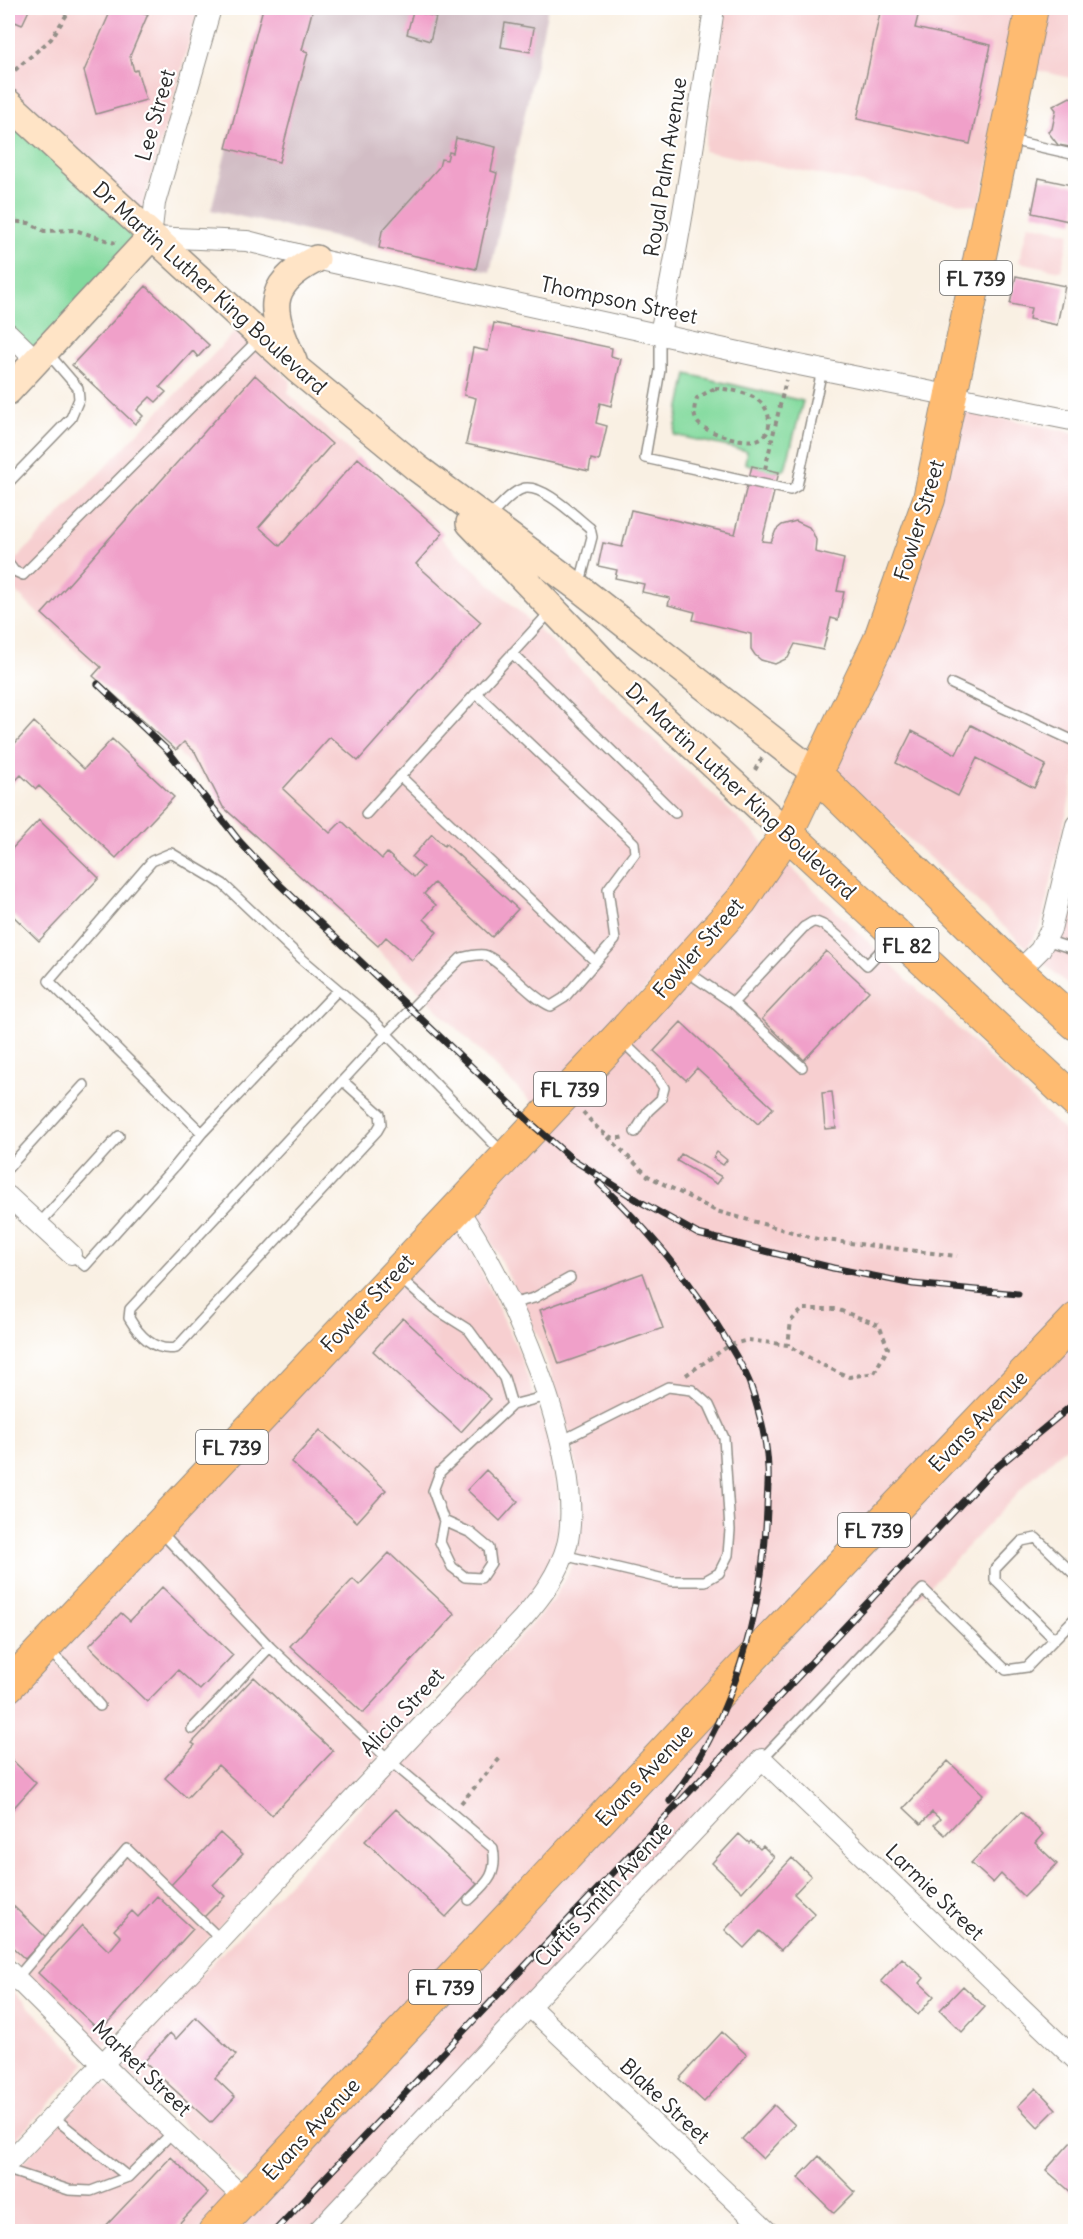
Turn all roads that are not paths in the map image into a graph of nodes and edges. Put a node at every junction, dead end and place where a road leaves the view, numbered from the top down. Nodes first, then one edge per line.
1 (211, 8) edge
2 (714, 8) edge
3 (1032, 8) edge
4 (8, 103) edge
5 (1005, 138) junction
6 (1076, 155) edge
7 (145, 244) junction
8 (316, 259) junction
9 (8, 333) edge
10 (660, 333) junction
11 (261, 337) junction
12 (41, 355) junction
13 (298, 370) junction
14 (822, 370) junction
15 (8, 391) edge
16 (952, 396) junction
17 (1076, 421) edge
18 (417, 468) junction
19 (8, 483) edge
20 (486, 520) junction
21 (8, 563) edge
22 (579, 588) junction
23 (552, 609) junction
24 (512, 653) junction
25 (952, 684) dead end
26 (476, 693) junction
27 (744, 718) junction
28 (1076, 742) edge
29 (815, 773) junction
30 (400, 776) junction
31 (675, 813) dead end
32 (366, 814) dead end
33 (1076, 825) edge
34 (787, 833) junction
35 (896, 935) junction
36 (1046, 939) junction
37 (1076, 950) edge
38 (596, 962) junction
39 (681, 968) junction
40 (1018, 972) junction
41 (338, 990) junction
42 (733, 1003) junction
43 (1076, 1024) edge
44 (386, 1034) junction
45 (618, 1038) junction
46 (802, 1067) dead end
47 (343, 1081) junction
48 (84, 1085) dead end
49 (1076, 1102) edge
50 (635, 1132) road end
51 (202, 1133) junction
52 (118, 1136) dead end
53 (506, 1156) junction
54 (8, 1168) edge
55 (8, 1197) edge
56 (457, 1208) junction
57 (38, 1225) junction
58 (70, 1254) joint
59 (395, 1274) junction
60 (570, 1278) dead end
61 (510, 1305) junction
62 (1076, 1319) edge
63 (547, 1396) junction
64 (512, 1405) junction
65 (561, 1441) junction
66 (444, 1521) junction
67 (157, 1527) junction
68 (563, 1555) junction
69 (1076, 1576) edge
70 (1076, 1617) edge
71 (1054, 1639) junction
72 (44, 1647) junction
73 (270, 1647) junction
74 (8, 1686) edge
75 (100, 1706) dead end
76 (192, 1729) dead end
77 (762, 1759) junction
78 (389, 1760) junction
79 (469, 1900) dead end
80 (221, 1940) junction
81 (12, 1975) edge
82 (530, 2006) junction
83 (1076, 2060) edge
84 (102, 2063) junction
85 (52, 2116) junction
86 (173, 2132) junction
87 (8, 2163) edge
88 (8, 2170) edge
89 (128, 2176) junction
90 (245, 2199) junction
91 (214, 2232) edge
92 (317, 2232) edge
93 (768, 2232) edge

1 - 7 street, Lee Street
2 - 10 street, Royal Palm Avenue
3 - 5 main road, Fowler Street / FL 739
4 - 7 main road, Dr Martin Luther King Boulevard / FL 82
5 - 6 lane
5 - 16 main road, Fowler Street / FL 739
7 - 8 street, Thompson Street
7 - 11 main road, Dr Martin Luther King Boulevard / FL 82
7 - 12 main road
8 - 10 street, Thompson Street
8 - 13 main road
9 - 12 street
10 - 14 street, Thompson Street
10 - 14 lane
11 - 13 main road, Dr Martin Luther King Boulevard / FL 82
11 - 21 lane
12 - 15 main road
12 - 19 lane
13 - 18 main road, Dr Martin Luther King Boulevard / FL 82
14 - 16 street, Thompson Street
16 - 17 street, Thompson Street
16 - 29 main road, Fowler Street / FL 739
18 - 20 main road, Dr Martin Luther King Boulevard / FL 82
18 - 23 main road, Dr Martin Luther King Boulevard / FL 82
20 - 22 main road, Dr Martin Luther King Boulevard / FL 82
20 - 22 lane
22 - 27 main road, Dr Martin Luther King Boulevard / FL 82
23 - 24 lane
23 - 27 main road
23 - 34 main road, Dr Martin Luther King Boulevard / FL 82
24 - 26 lane
24 - 31 lane
25 - 28 lane
26 - 30 lane
26 - 38 lane
27 - 29 main road, Dr Martin Luther King Boulevard / FL 82
29 - 34 main road, Fowler Street / FL 739
29 - 40 main road, FL 82
30 - 32 lane
30 - 38 lane
33 - 36 street
34 - 35 main road, Dr Martin Luther King Boulevard / FL 82
34 - 39 main road, Fowler Street / FL 739
35 - 42 lane
35 - 49 main road, Dr Martin Luther King Boulevard / FL 82
36 - 37 lane
36 - 40 street
38 - 44 lane
39 - 42 lane
39 - 45 main road, Fowler Street / FL 739
40 - 43 main road, FL 82
41 - 44 lane
41 - 51 lane
41 - 51 lane
42 - 46 lane
44 - 47 lane
44 - 53 lane
45 - 50 lane
45 - 53 main road, Fowler Street / FL 739
47 - 47 lane
48 - 54 lane
51 - 58 lane
52 - 57 lane
53 - 56 main road, Fowler Street / FL 739
55 - 57 street
56 - 59 main road, Fowler Street / FL 739
56 - 61 street, Alicia Street
57 - 58 street
59 - 64 lane
59 - 67 main road, Fowler Street / FL 739
60 - 61 lane
61 - 63 street, Alicia Street
62 - 90 main road, Evans Avenue / FL 739
63 - 64 lane
63 - 65 street, Alicia Street
64 - 66 lane
65 - 68 street, Alicia Street
65 - 68 lane
66 - 66 lane
67 - 72 main road, Fowler Street / FL 739
67 - 73 lane
68 - 78 street, Alicia Street
69 - 71 lane
70 - 71 lane
71 - 77 lane, Curtis Smith Avenue
72 - 74 main road, Fowler Street / FL 739
72 - 75 lane
73 - 76 lane
73 - 78 lane
77 - 82 street, Curtis Smith Avenue
77 - 83 street, Larmie Street
78 - 79 lane
78 - 80 street, Alicia Street
80 - 81 lane
80 - 84 street, Alicia Street
81 - 84 street, Market Street
82 - 92 street, Curtis Smith Avenue
82 - 93 street, Blake Street
84 - 85 street, Alicia Street
84 - 86 street, Market Street
85 - 87 street, Alicia Street
85 - 89 lane
86 - 89 lane
86 - 90 street, Market Street
88 - 89 lane
90 - 91 main road, Evans Avenue / FL 739

